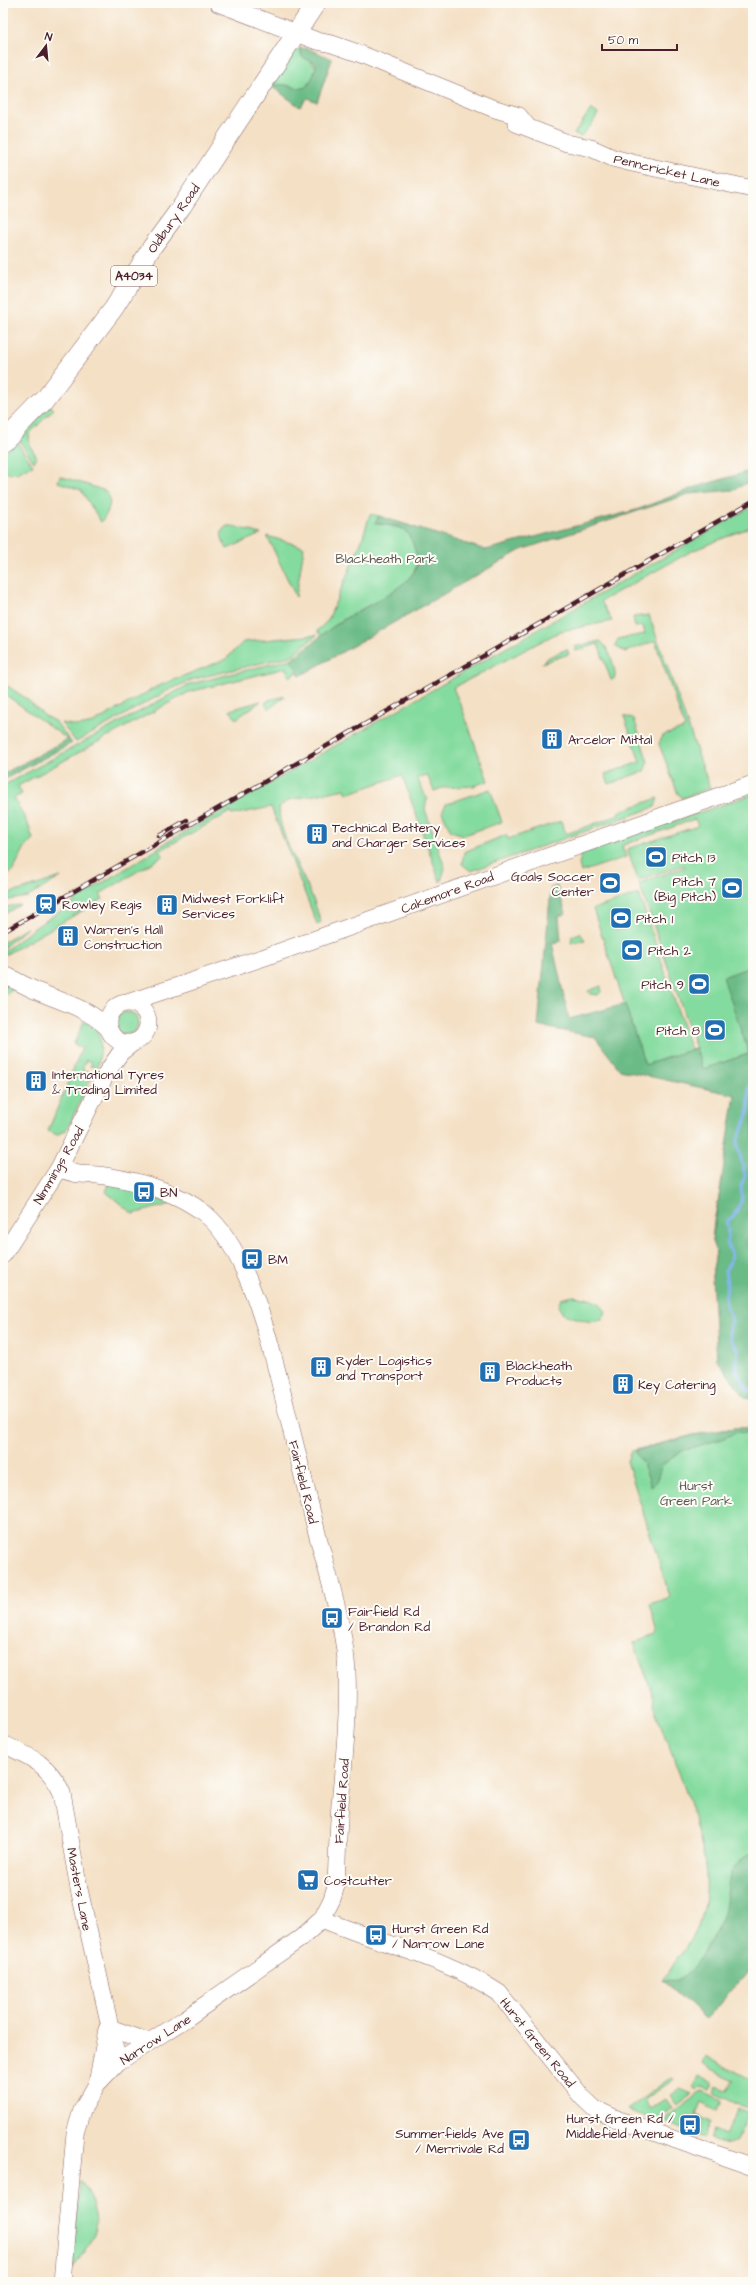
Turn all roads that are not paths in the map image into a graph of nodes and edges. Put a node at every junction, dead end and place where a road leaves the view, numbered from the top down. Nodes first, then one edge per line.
1 (218, 3) edge
2 (316, 3) edge
3 (296, 33) junction
4 (749, 189) edge
5 (3, 442) edge
6 (753, 784) edge
7 (3, 974) edge
8 (162, 990) junction
9 (72, 1004) junction
10 (123, 1004) junction
11 (147, 1019) junction
12 (109, 1030) junction
13 (134, 1042) junction
14 (107, 1072) junction
15 (59, 1168) junction
16 (3, 1254) edge
17 (3, 1744) edge
18 (322, 1919) junction
19 (109, 2024) junction
20 (149, 2042) junction
21 (118, 2062) junction
22 (97, 2084) junction
23 (753, 2167) edge
24 (62, 2282) edge

1 - 3 main road, Penncricket Lane
2 - 3 main road, Oldbury Road / A4034
3 - 4 main road, Penncricket Lane
3 - 5 main road, Oldbury Road / A4034
6 - 8 main road, Cakemore Road
7 - 9 main road
8 - 10 main road, Cakemore Road
8 - 11 main road
9 - 10 main road
9 - 12 main road
10 - 11 main road
10 - 12 main road
11 - 13 main road
12 - 13 main road
12 - 14 main road, Nimmings Road
13 - 14 main road, Nimmings Road
14 - 15 main road, Nimmings Road
15 - 16 main road, Nimmings Road
15 - 18 main road, Fairfield Road
17 - 19 main road, Masters Lane
18 - 20 main road, Narrow Lane
18 - 23 main road, Hurst Green Road
19 - 20 main road
19 - 21 main road, Masters Lane
19 - 22 main road
20 - 21 main road, Narrow Lane
21 - 22 main road, Narrow Lane
22 - 24 main road, Narrow Lane

